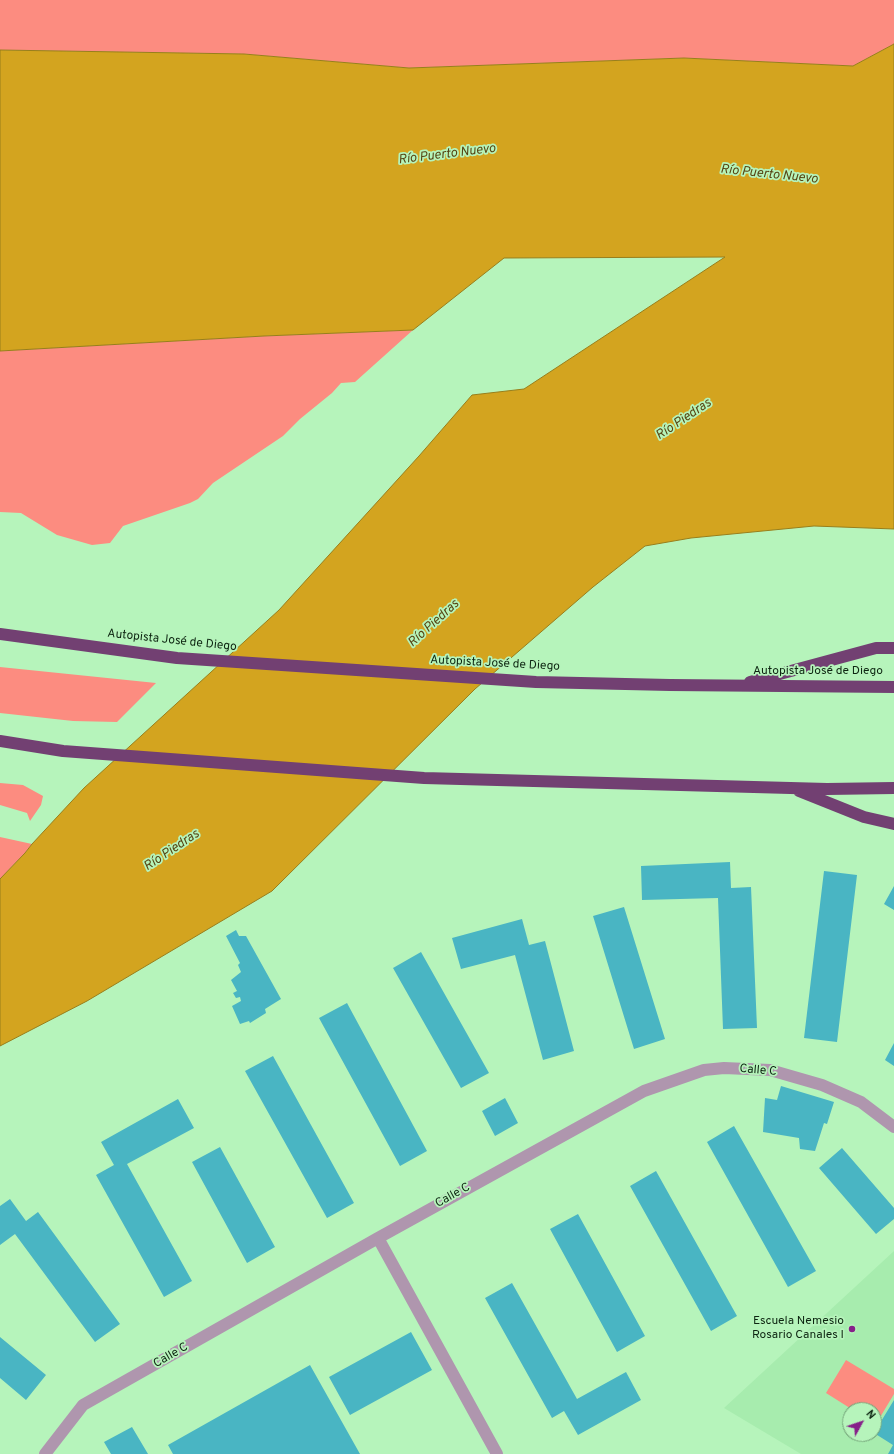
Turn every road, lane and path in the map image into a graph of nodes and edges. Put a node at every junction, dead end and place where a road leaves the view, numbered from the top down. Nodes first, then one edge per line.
1 (0, 634) edge
2 (894, 648) edge
3 (734, 686) junction
4 (894, 687) edge
5 (0, 741) edge
6 (790, 788) junction
7 (894, 788) edge
8 (894, 824) edge
9 (894, 1127) edge
10 (378, 1238) junction
11 (45, 1454) edge
12 (497, 1454) edge

1 - 3 highway, Autopista José de Diego
2 - 3 highway
3 - 4 highway, Autopista José de Diego
5 - 6 highway
6 - 7 highway
6 - 8 highway
9 - 10 street, Calle C
10 - 11 street, Calle C
10 - 12 street

